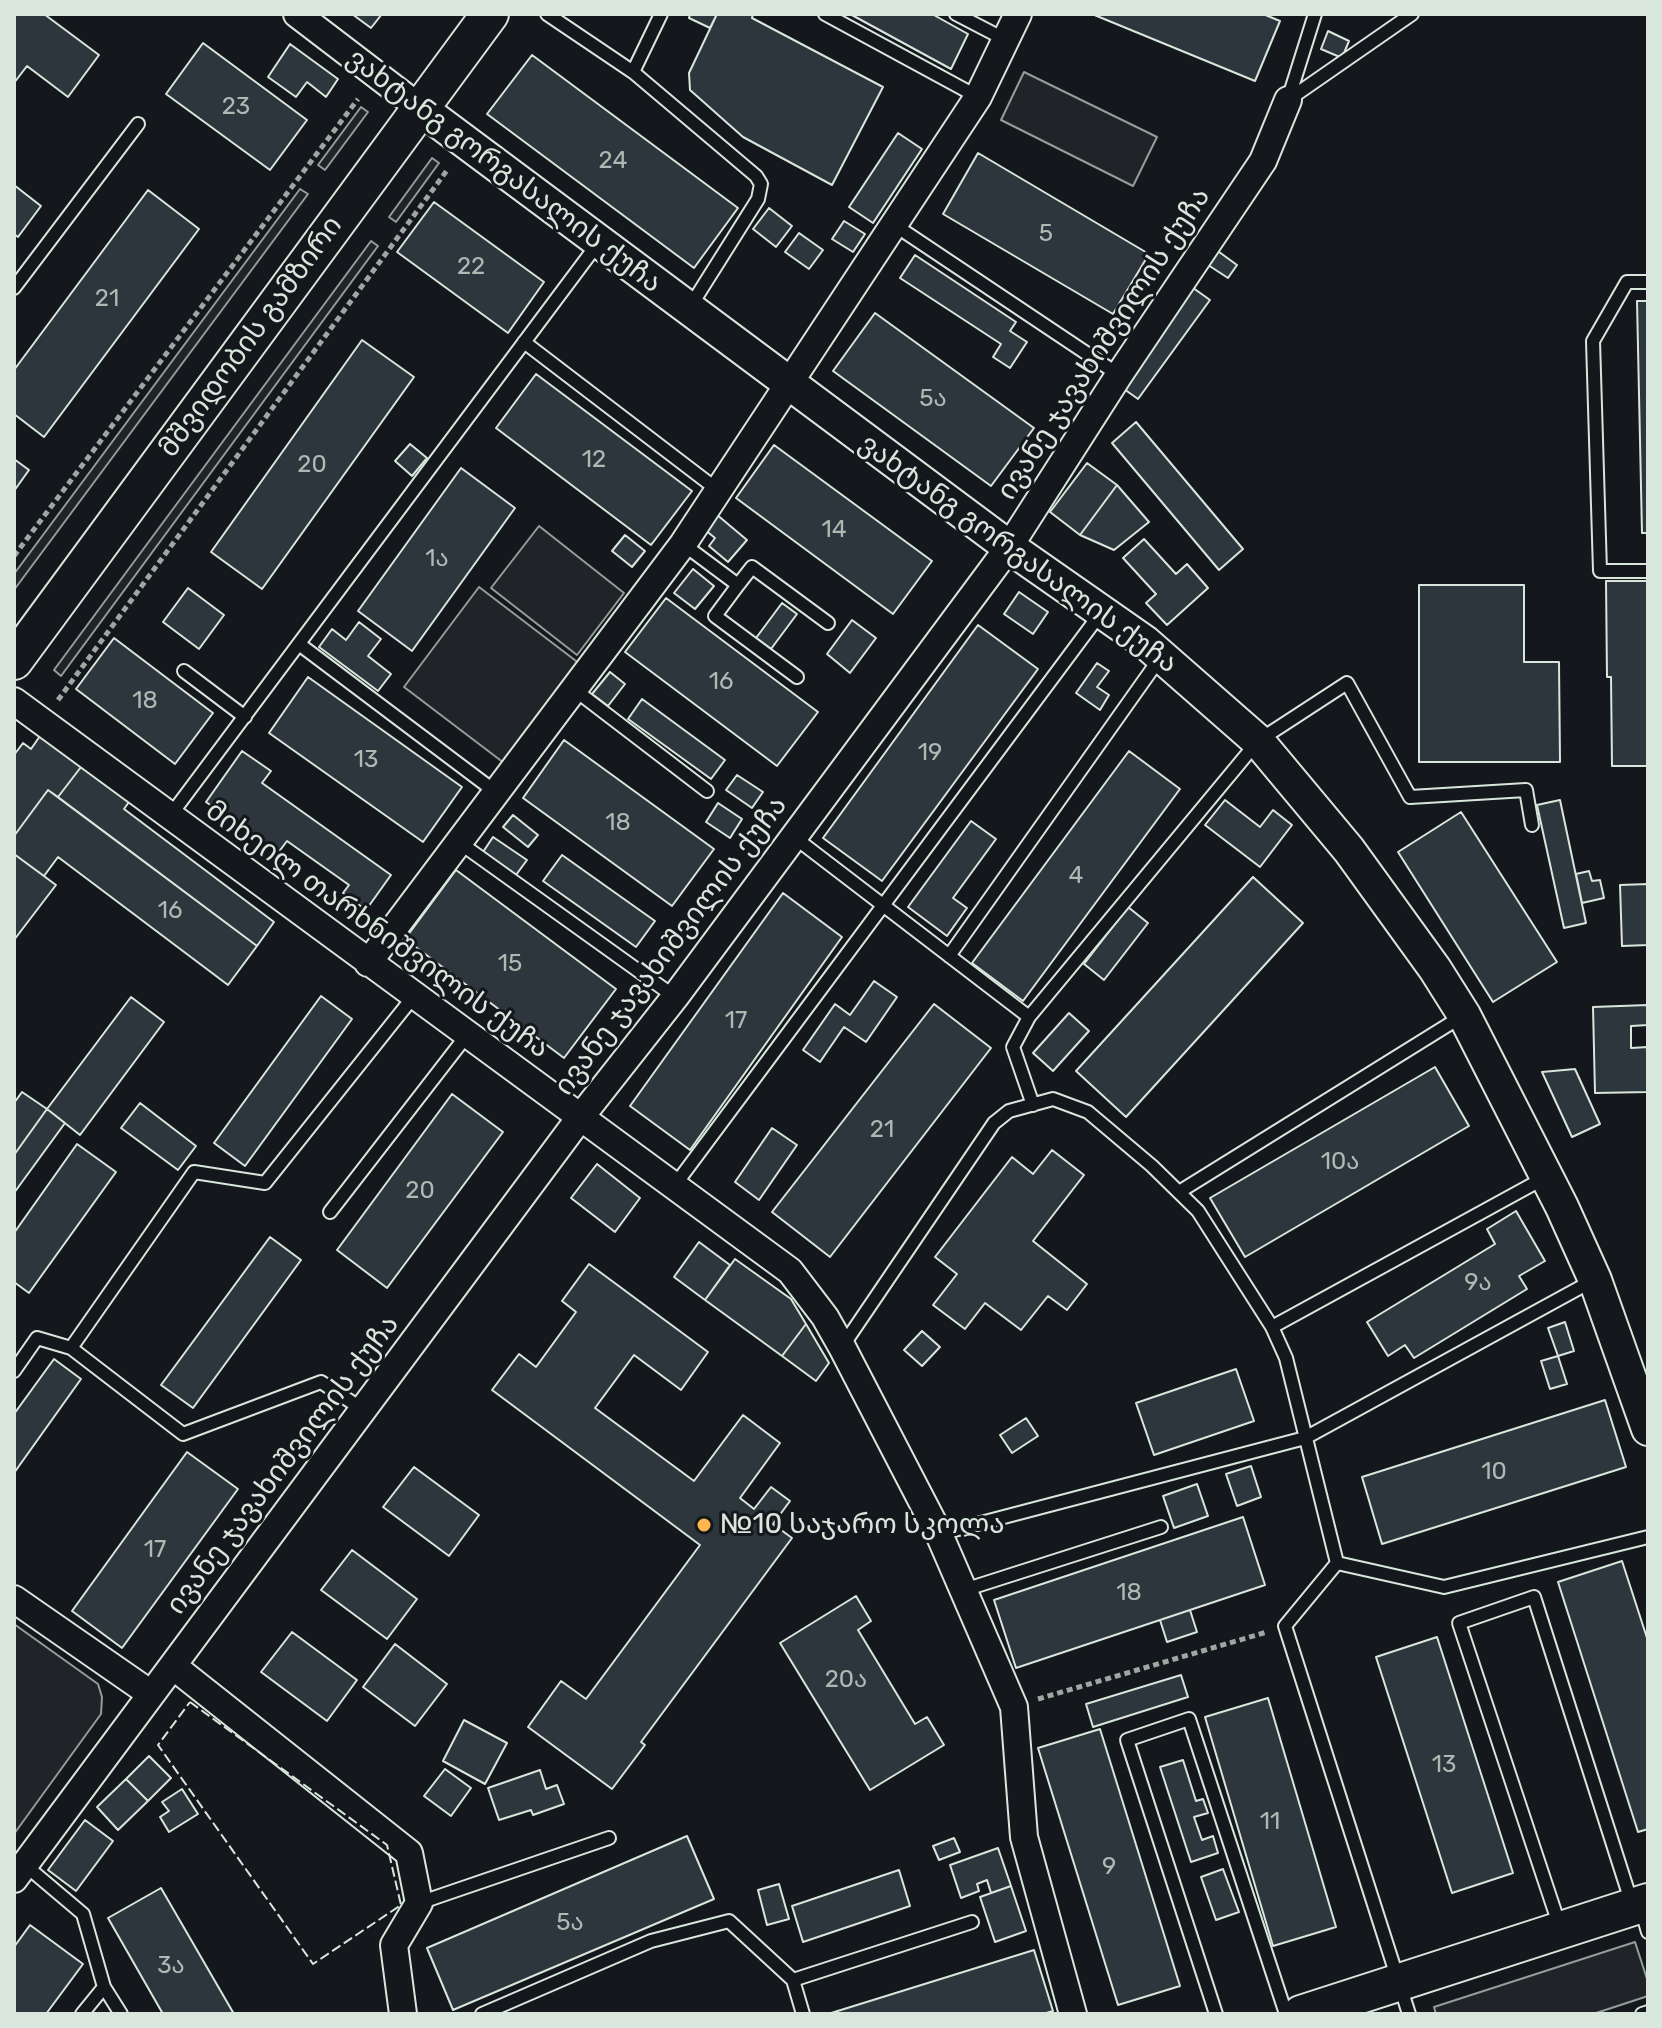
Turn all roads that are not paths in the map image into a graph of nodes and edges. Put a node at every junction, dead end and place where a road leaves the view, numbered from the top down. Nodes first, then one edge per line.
1 (297, 14) edge
2 (490, 14) edge
3 (547, 14) edge
4 (661, 14) edge
5 (825, 14) edge
6 (956, 14) edge
7 (1018, 14) edge
8 (1315, 14) edge
9 (1412, 14) edge
10 (1006, 40) junction
11 (633, 72) junction
12 (978, 97) junction
13 (1288, 100) junction
14 (420, 108) junction
15 (138, 124) dead end
16 (896, 226) junction
17 (599, 242) junction
18 (1648, 282) edge
19 (14, 288) edge
20 (688, 310) junction
21 (524, 342) junction
22 (1119, 375) junction
23 (789, 385) junction
24 (719, 491) junction
25 (683, 544) junction
26 (1009, 547) junction
27 (1648, 571) edge
28 (738, 585) junction
29 (1102, 612) junction
30 (828, 623) dead end
31 (299, 644) junction
32 (1161, 656) junction
33 (14, 661) edge
34 (184, 671) dead end
35 (797, 677) dead end
36 (575, 690) junction
37 (14, 701) edge
38 (245, 717) junction
39 (1258, 741) junction
40 (707, 791) dead end
41 (497, 793) junction
42 (170, 817) junction
43 (1532, 825) dead end
44 (794, 837) junction
45 (460, 843) junction
46 (885, 906) junction
47 (949, 956) junction
48 (368, 963) junction
49 (414, 996) junction
50 (675, 997) junction
51 (1464, 1015) junction
52 (1029, 1017) junction
53 (467, 1035) junction
54 (1033, 1105) junction
55 (579, 1119) junction
56 (1546, 1177) junction
57 (675, 1185) junction
58 (1179, 1192) junction
59 (330, 1212) dead end
60 (1595, 1280) junction
61 (1272, 1327) junction
62 (842, 1347) junction
63 (71, 1348) junction
64 (14, 1371) edge
65 (365, 1411) junction
66 (1648, 1429) edge
67 (1305, 1438) junction
68 (1161, 1527) dead end
69 (939, 1534) junction
70 (1648, 1537) edge
71 (1337, 1563) junction
72 (964, 1590) junction
73 (14, 1599) edge
74 (173, 1666) junction
75 (151, 1694) junction
76 (609, 1838) dead end
77 (19, 1872) edge
78 (419, 1903) junction
79 (1642, 1911) edge
80 (972, 1922) dead end
81 (1561, 1930) junction
82 (793, 1980) junction
83 (104, 1987) junction
84 (1404, 1998) edge
85 (82, 2014) edge
86 (121, 2014) edge
87 (403, 2014) edge
88 (482, 2014) edge
89 (803, 2014) edge
90 (1073, 2014) edge
91 (1216, 2014) edge
92 (1286, 2014) edge
93 (1301, 2014) edge

1 - 14 street, ვახტანგ გორგასალის ქუჩა
2 - 14 main road, მშვიდობის გამზირი
3 - 11 lane
4 - 11 lane
5 - 12 lane
6 - 10 lane
7 - 10 street
8 - 13 lane, ივანე ჯავახიშვილის ქუჩა
9 - 13 lane
10 - 12 street
11 - 20 lane
12 - 16 street
13 - 22 street, ივანე ჯავახიშვილის ქუჩა
14 - 17 street, ვახტანგ გორგასალის ქუჩა
14 - 33 main road, მშვიდობის გამზირი
15 - 19 lane
16 - 22 lane
16 - 23 street
17 - 20 street, ვახტანგ გორგასალის ქუჩა
17 - 21 lane
18 - 27 lane
20 - 23 street, ვახტანგ გორგასალის ქუჩა
21 - 24 lane
21 - 31 lane
22 - 26 street, ივანე ჯავახიშვილის ქუჩა
23 - 24 street
23 - 26 street, ვახტანგ გორგასალის ქუჩა
24 - 25 street
25 - 28 lane
25 - 36 street
26 - 29 street, ვახტანგ გორგასალის ქუჩა
26 - 44 street, ივანე ჯავახიშვილის ქუჩა
28 - 30 lane
28 - 35 lane
29 - 32 street, ვახტანგ გორგასალის ქუჩა
29 - 46 lane
31 - 38 lane
31 - 41 lane
32 - 39 street, ვახტანგ გორგასალის ქუჩა
32 - 47 lane
34 - 38 lane
36 - 40 lane
36 - 41 street
37 - 42 street, მიხეილ თარხნიშვილის ქუჩა
38 - 42 lane
39 - 43 lane
39 - 51 street, ვახტანგ გორგასალის ქუჩა
39 - 52 lane
41 - 45 street
42 - 48 street, მიხეილ თარხნიშვილის ქუჩა
44 - 46 lane
44 - 50 street, ივანე ჯავახიშვილის ქუჩა
45 - 48 street
45 - 50 lane
46 - 47 lane
46 - 57 lane
47 - 52 lane
48 - 49 street, მიხეილ თარხნიშვილის ქუჩა
49 - 53 street, მიხეილ თარხნიშვილის ქუჩა
49 - 63 lane
50 - 55 street, ივანე ჯავახიშვილის ქუჩა
51 - 56 street, ვახტანგ გორგასალის ქუჩა
51 - 58 lane
52 - 54 lane
53 - 55 street, მიხეილ თარხნიშვილის ქუჩა
53 - 59 lane
54 - 58 lane
54 - 62 lane
55 - 57 street, მიხეილ თარხნიშვილის ქუჩა
55 - 65 street, ივანე ჯავახიშვილის ქუჩა
56 - 60 street, ვახტანგ გორგასალის ქუჩა
56 - 61 lane
57 - 62 street, მიხეილ თარხნიშვილის ქუჩა
58 - 61 lane
60 - 66 street, ვახტანგ გორგასალის ქუჩა
60 - 67 lane
61 - 67 lane
62 - 69 street, მიხეილ თარხნიშვილის ქუჩა
63 - 64 lane
63 - 65 lane
65 - 74 street, ივანე ჯავახიშვილის ქუჩა
67 - 69 lane
67 - 71 lane
68 - 72 lane
69 - 72 street, მიხეილ თარხნიშვილის ქუჩა
70 - 71 lane
71 - 84 lane
72 - 90 street, მიხეილ თარხნიშვილის ქუჩა
73 - 75 street
74 - 75 street, ივანე ჯავახიშვილის ქუჩა
74 - 78 street
75 - 77 street, ივანე ჯავახიშვილის ქუჩა
76 - 78 lane
77 - 83 lane
78 - 87 street
79 - 81 main road
79 - 81 lane
80 - 82 lane
81 - 84 main road
82 - 88 lane
82 - 89 lane
83 - 85 lane
83 - 86 lane
84 - 93 main road
91 - 92 lane

